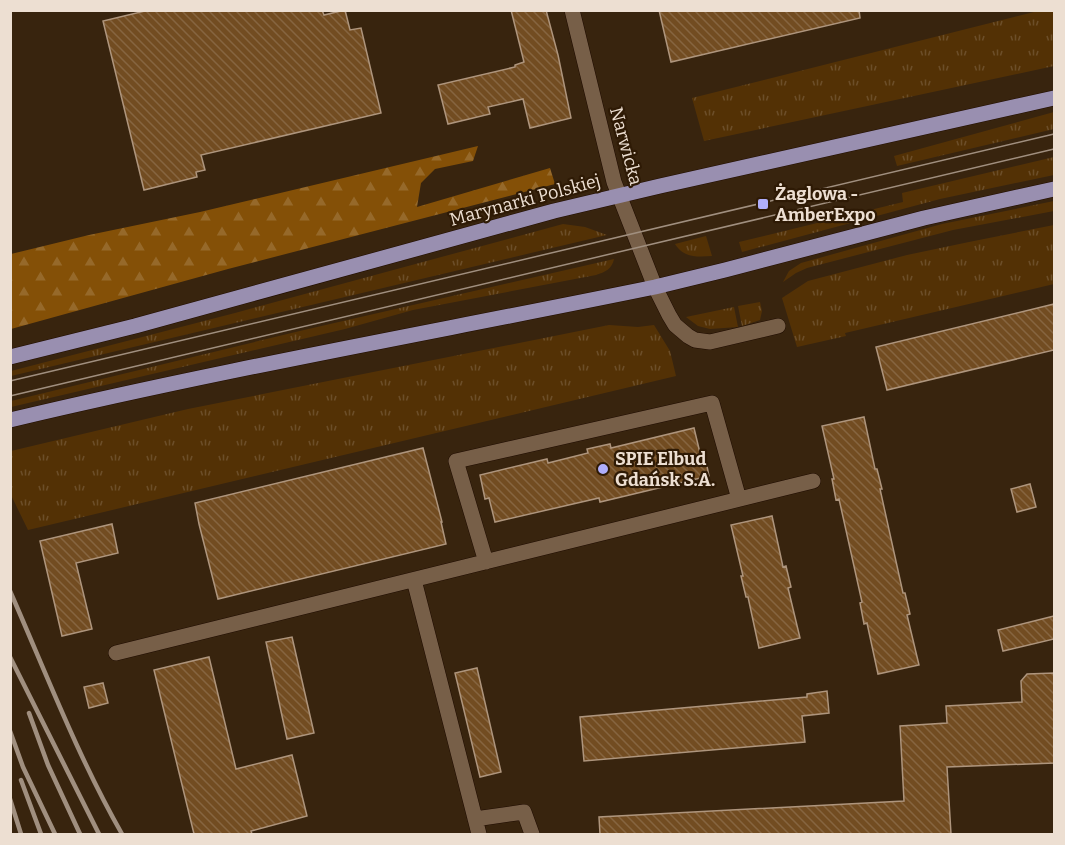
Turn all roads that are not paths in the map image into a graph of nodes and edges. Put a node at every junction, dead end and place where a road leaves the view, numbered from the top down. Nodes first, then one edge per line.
1 (572, 10) edge
2 (1054, 98) edge
3 (1054, 189) edge
4 (618, 196) junction
5 (655, 287) junction
6 (778, 326) dead end
7 (10, 357) edge
8 (10, 420) edge
9 (813, 481) dead end
10 (739, 499) junction
11 (486, 562) junction
12 (414, 580) junction
13 (116, 653) dead end
14 (475, 819) junction
15 (479, 834) edge
16 (531, 834) edge

1 - 4 street, Narwicka
2 - 4 main road, Marynarki Polskiej
3 - 5 main road
4 - 5 street, Narwicka
4 - 7 main road, Marynarki Polskiej
5 - 6 street, Narwicka
5 - 8 main road
9 - 10 street
10 - 11 street
10 - 11 street
11 - 12 street
12 - 13 street
12 - 14 street
14 - 15 street
14 - 16 street

